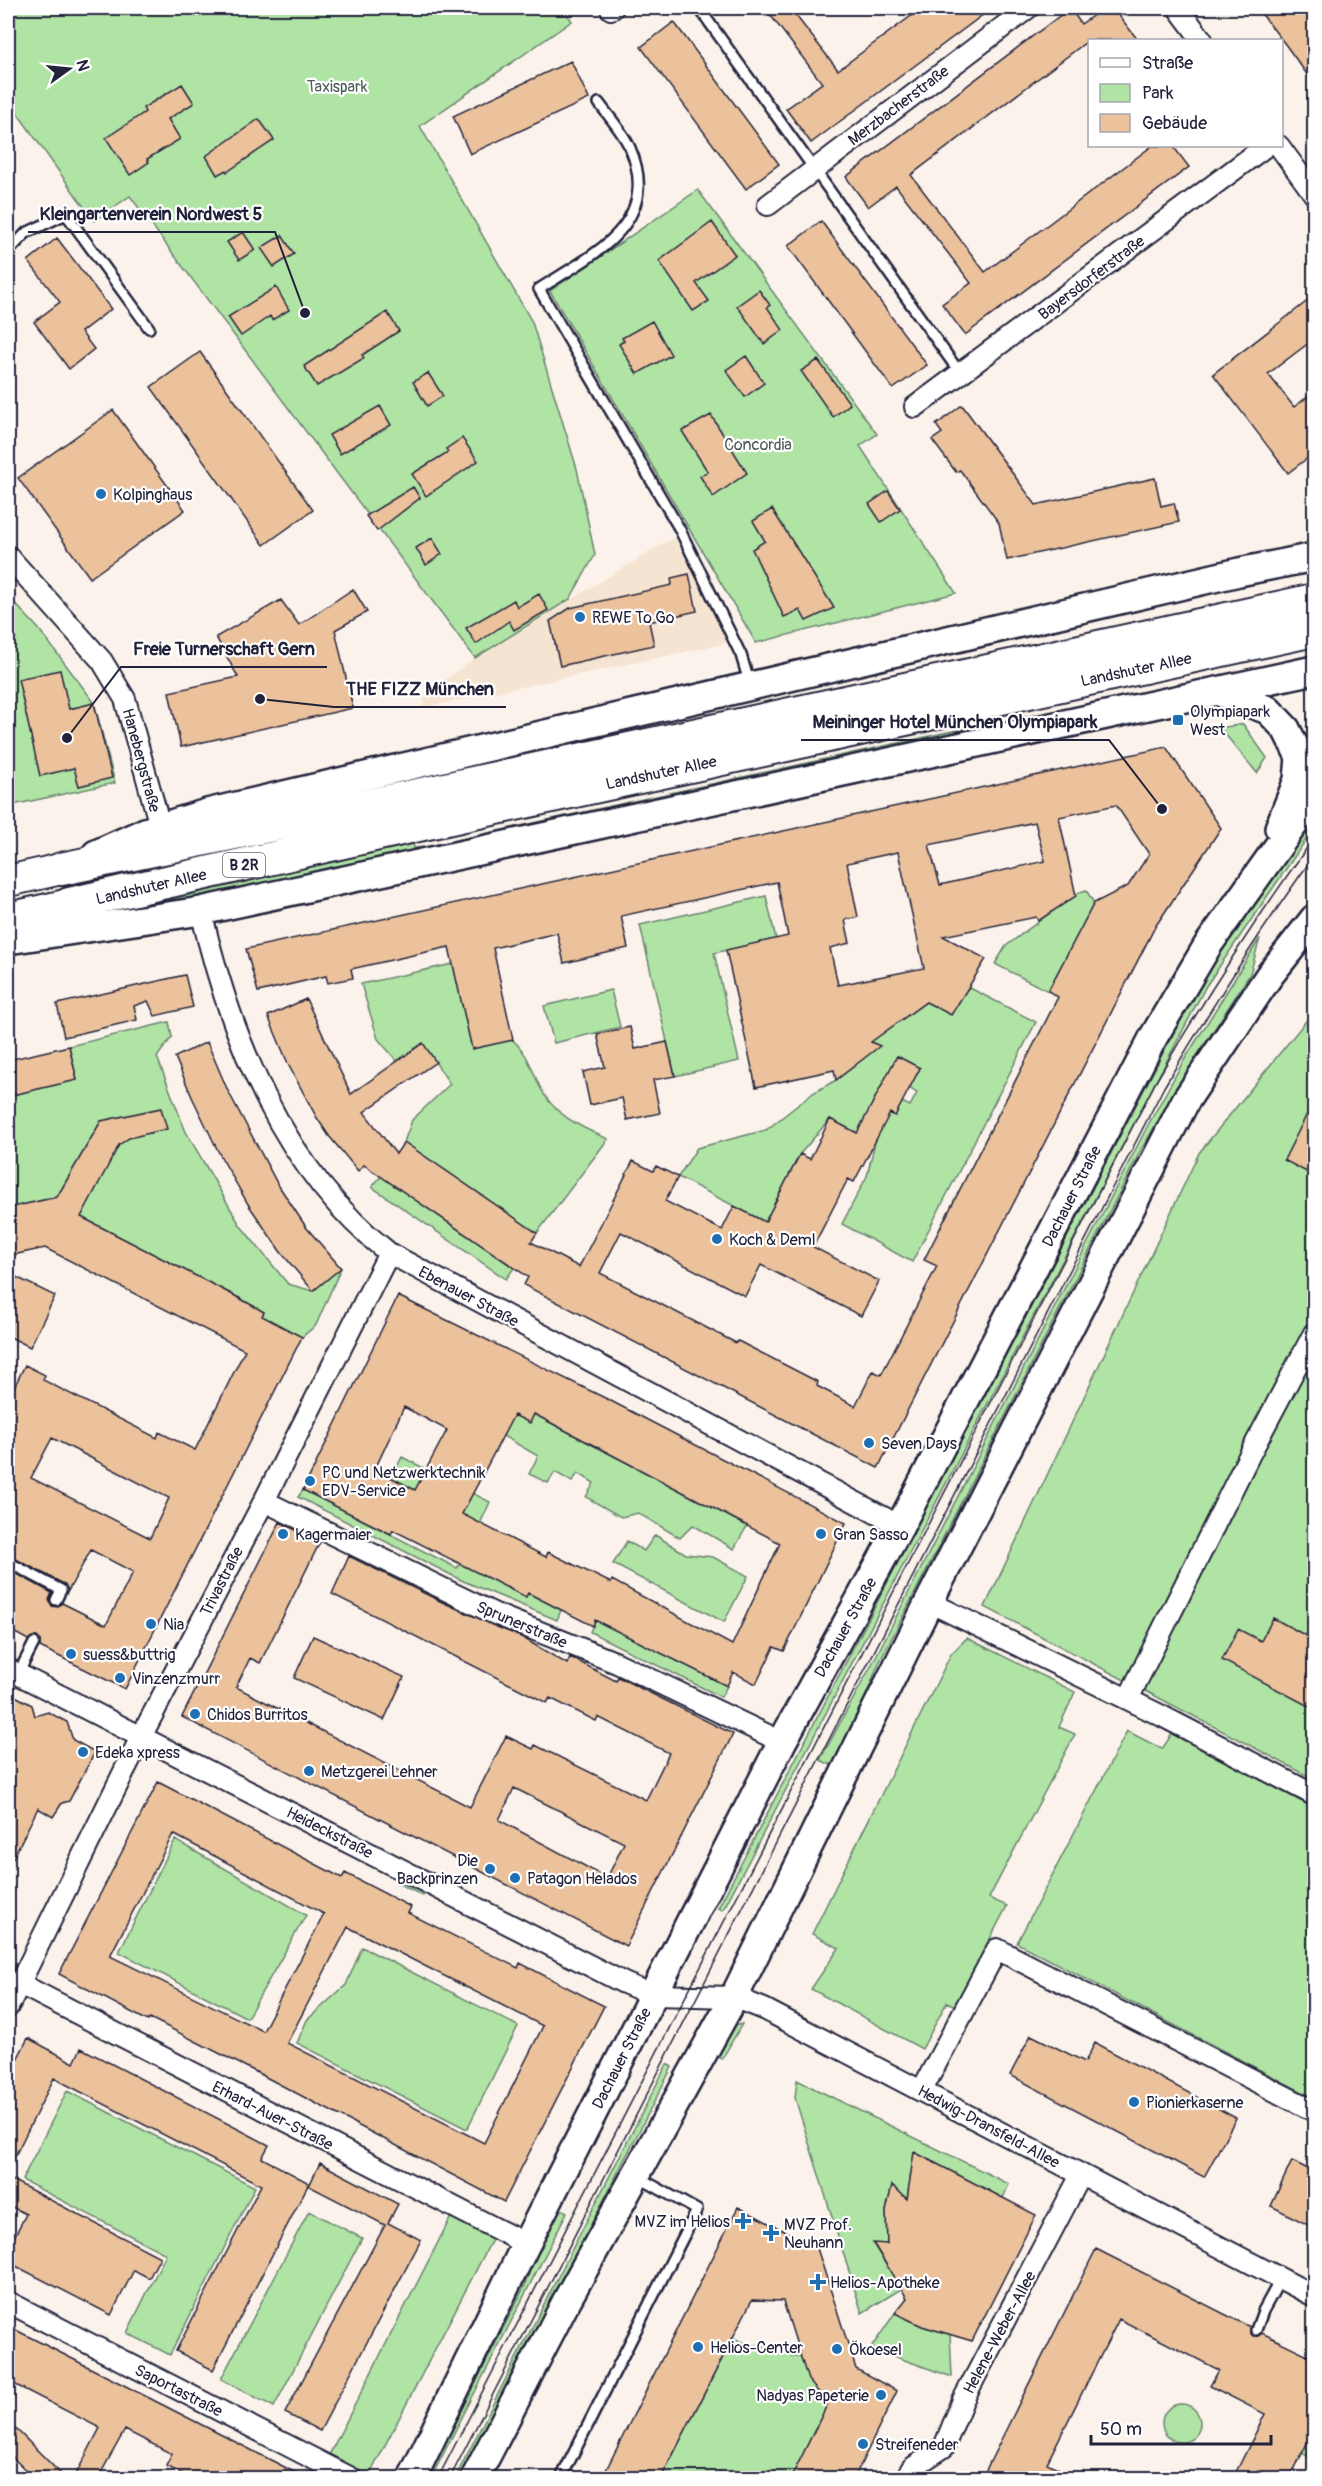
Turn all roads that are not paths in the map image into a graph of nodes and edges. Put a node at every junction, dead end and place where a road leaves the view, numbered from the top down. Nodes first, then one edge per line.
1 (699, 8) edge
2 (1028, 8) edge
3 (1178, 8) edge
4 (1201, 39) edge
5 (599, 103) dead end
6 (1265, 147) edge
7 (1280, 147) edge
8 (814, 168) junction
9 (1314, 194) edge
10 (768, 204) dead end
11 (8, 252) edge
12 (149, 328) dead end
13 (960, 373) junction
14 (915, 407) dead end
15 (8, 556) edge
16 (1314, 557) edge
17 (1314, 600) edge
18 (1314, 630) edge
19 (1314, 670) edge
20 (750, 685) junction
21 (1216, 691) junction
22 (1314, 796) edge
23 (160, 826) junction
24 (1265, 863) junction
25 (61, 869) junction
26 (8, 881) edge
27 (69, 904) joint
28 (201, 911) junction
29 (8, 918) edge
30 (1314, 919) edge
31 (8, 940) edge
32 (389, 1254) junction
33 (1314, 1333) edge
34 (264, 1501) junction
35 (900, 1526) junction
36 (8, 1562) edge
37 (56, 1600) dead end
38 (929, 1602) junction
39 (34, 1643) dead end
40 (13, 1672) edge
41 (1128, 1699) junction
42 (142, 1735) junction
43 (783, 1742) junction
44 (1314, 1795) edge
45 (20, 1984) junction
46 (653, 1995) junction
47 (734, 1997) junction
48 (8, 2007) edge
49 (922, 2090) junction
50 (1314, 2111) edge
51 (1081, 2175) junction
52 (636, 2176) junction
53 (526, 2244) junction
54 (1281, 2278) junction
55 (1314, 2296) edge
56 (8, 2302) edge
57 (1256, 2330) dead end
58 (351, 2478) edge
59 (411, 2478) edge
60 (475, 2478) edge
61 (561, 2478) edge
62 (906, 2478) edge

1 - 8 lane
2 - 8 street, Merzbacherstraße
3 - 4 street
5 - 20 lane
6 - 13 street, Bayersdorferstraße
7 - 9 street
8 - 10 street, Merzbacherstraße
8 - 13 lane
11 - 12 lane
13 - 14 street, Bayersdorferstraße
15 - 23 street, Hanebergstraße
16 - 20 main road, Landshuter Allee
17 - 25 highway, Landshuter Allee / B 2R
18 - 27 highway, Landshuter Allee / B 2R
19 - 21 main road, Landshuter Allee
20 - 23 main road, Landshuter Allee
21 - 24 main road
21 - 28 main road, Landshuter Allee
22 - 24 main road, Dachauer Straße
23 - 25 main road, Landshuter Allee
24 - 35 main road, Dachauer Straße
25 - 26 main road, Landshuter Allee / B 2R
27 - 29 main road, Landshuter Allee / B 2R
28 - 31 main road, Landshuter Allee
28 - 32 street, Ebenauer Straße
30 - 38 main road
32 - 34 street, Trivastraße
32 - 35 street, Ebenauer Straße
33 - 41 street
34 - 42 street, Trivastraße
34 - 43 street, Sprunerstraße
35 - 43 main road, Dachauer Straße
36 - 37 lane
38 - 41 street
38 - 47 main road
39 - 40 lane
40 - 42 street, Heideckstraße
41 - 44 street
42 - 45 street, Trivastraße
42 - 46 street, Heideckstraße
43 - 46 main road, Dachauer Straße
45 - 48 street, Trivastraße
45 - 53 street, Erhard-Auer-Straße
46 - 47 street, Hedwig-Dransfeld-Allee
46 - 53 main road, Dachauer Straße
47 - 49 street, Hedwig-Dransfeld-Allee
47 - 52 main road
49 - 50 street
49 - 51 street, Hedwig-Dransfeld-Allee
51 - 54 street, Hedwig-Dransfeld-Allee
51 - 62 street, Helene-Weber-Allee
52 - 60 main road
52 - 61 lane
53 - 59 main road, Dachauer Straße
54 - 55 street, Hedwig-Dransfeld-Allee
54 - 57 lane
56 - 58 street, Saportastraße

